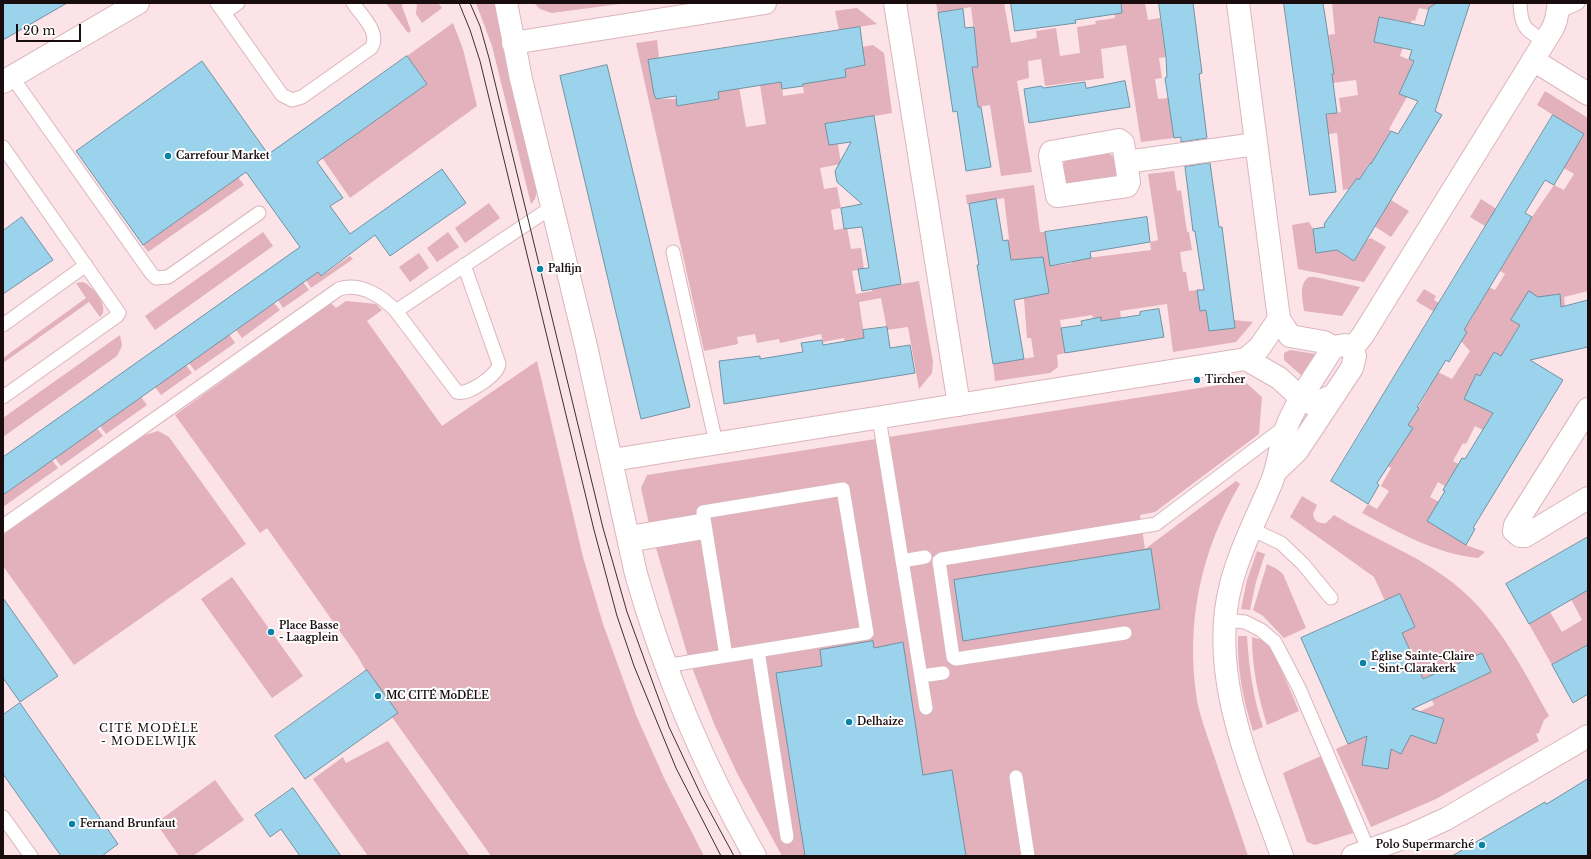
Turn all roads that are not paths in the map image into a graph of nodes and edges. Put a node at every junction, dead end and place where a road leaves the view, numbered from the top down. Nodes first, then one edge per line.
1 (138, 3) edge
2 (238, 3) edge
3 (353, 3) edge
4 (506, 3) edge
5 (765, 3) edge
6 (895, 3) edge
7 (1238, 3) edge
8 (1520, 3) edge
9 (1578, 3) edge
10 (1558, 7) edge
11 (221, 8) edge
12 (1545, 42) junction
13 (513, 43) junction
14 (1533, 60) junction
15 (7, 79) edge
16 (1588, 94) edge
17 (1256, 144) junction
18 (3, 147) edge
19 (1126, 162) dead end
20 (552, 207) junction
21 (259, 213) dead end
22 (673, 252) dead end
23 (86, 265) junction
24 (464, 266) junction
25 (396, 311) junction
26 (1279, 319) junction
27 (3, 325) edge
28 (1343, 348) junction
29 (1246, 359) junction
30 (1334, 395) junction
31 (3, 397) edge
32 (1302, 399) junction
33 (959, 405) junction
34 (1588, 409) edge
35 (879, 418) junction
36 (1288, 425) junction
37 (716, 443) junction
38 (612, 460) junction
39 (1276, 471) junction
40 (1588, 498) edge
41 (3, 526) edge
42 (705, 526) junction
43 (1251, 529) junction
44 (629, 539) junction
45 (925, 557) dead end
46 (902, 561) junction
47 (1331, 598) dead end
48 (1225, 620) junction
49 (1125, 633) dead end
50 (758, 651) junction
51 (726, 656) junction
52 (666, 666) junction
53 (944, 673) dead end
54 (921, 676) junction
55 (926, 708) dead end
56 (1588, 736) edge
57 (1016, 777) dead end
58 (3, 816) edge
59 (787, 837) dead end
60 (1362, 853) edge
61 (31, 856) edge
62 (755, 856) edge
63 (1028, 856) edge
64 (1282, 856) edge

1 - 15 street
2 - 11 lane
3 - 11 lane
4 - 13 street
5 - 13 street
6 - 33 street
7 - 17 street
8 - 12 lane
9 - 10 lane
10 - 12 street
12 - 14 street
13 - 20 street
14 - 16 street
14 - 28 street
15 - 21 lane
17 - 19 street
17 - 26 street
18 - 23 lane
20 - 24 lane
20 - 38 street
22 - 37 lane
23 - 27 lane
23 - 31 lane
24 - 25 lane
24 - 25 lane
25 - 41 lane
26 - 28 street
26 - 29 street
28 - 30 street
28 - 32 street
29 - 32 street
29 - 33 street
30 - 32 street
30 - 39 street
32 - 36 street
33 - 35 street
34 - 40 street
35 - 37 street
35 - 46 lane
36 - 39 street
36 - 49 lane
37 - 38 street
38 - 44 street
39 - 43 street
42 - 44 lane
42 - 50 lane
42 - 51 lane
43 - 47 lane
43 - 48 street
44 - 52 street
45 - 46 lane
46 - 54 lane
48 - 60 lane
48 - 64 street
50 - 51 lane
50 - 59 lane
51 - 52 lane
52 - 62 street
53 - 54 lane
54 - 55 lane
56 - 60 street
57 - 63 lane
58 - 61 lane

